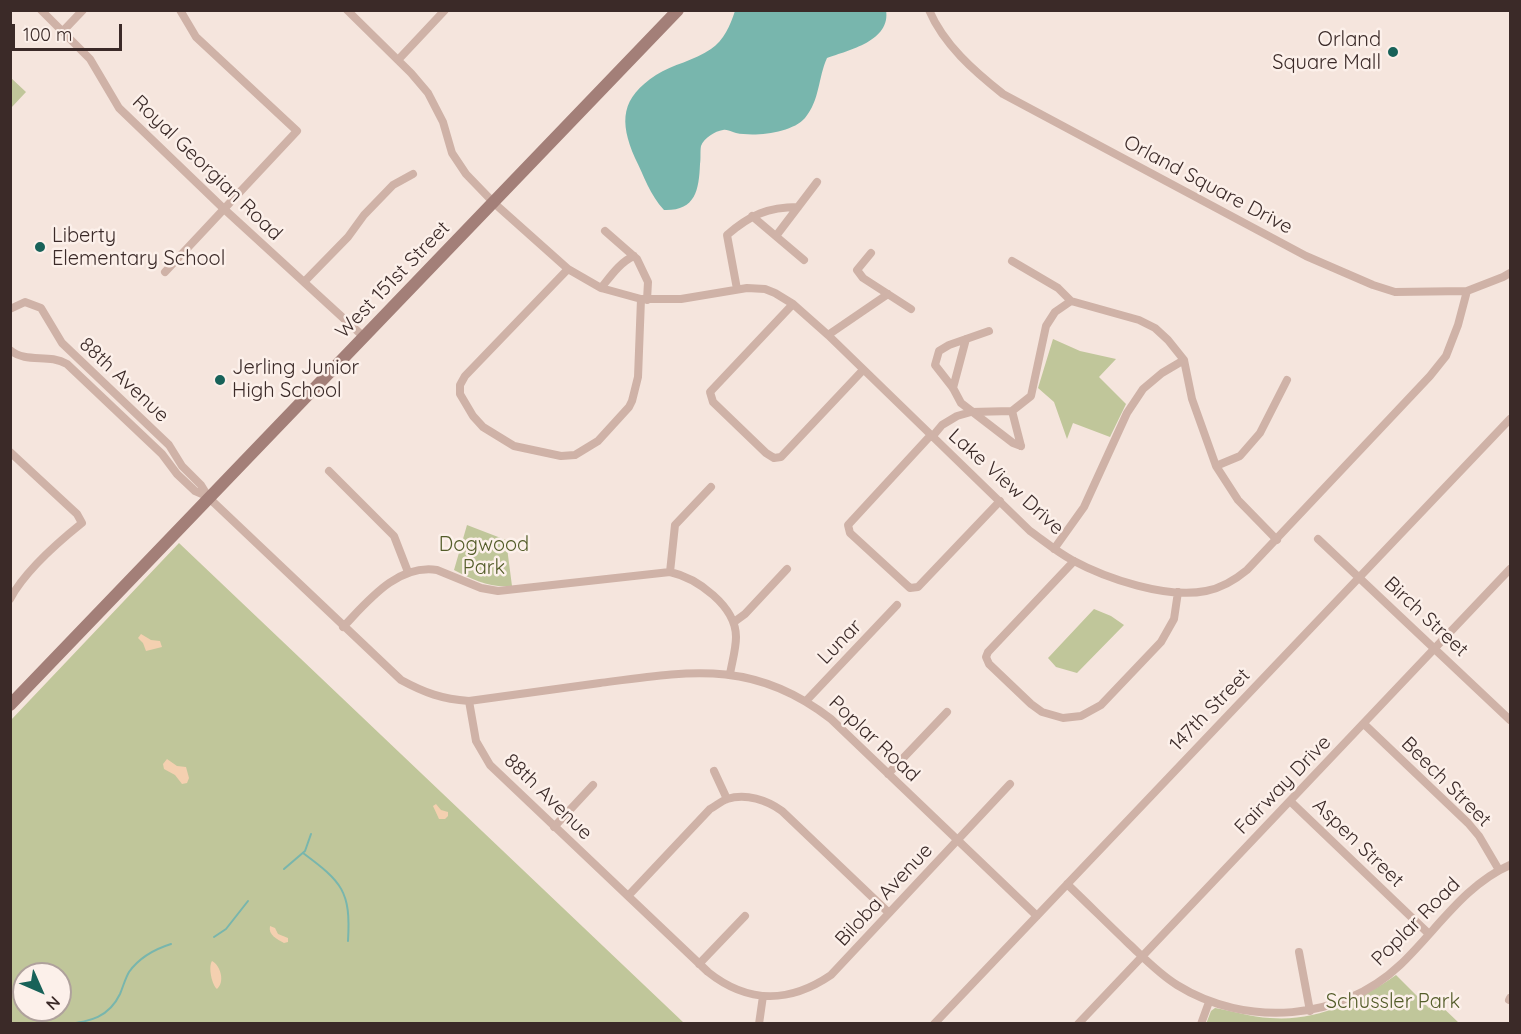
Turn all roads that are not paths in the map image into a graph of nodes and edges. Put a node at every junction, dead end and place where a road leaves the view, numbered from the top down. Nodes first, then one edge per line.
1 (41, 10) edge
2 (83, 10) edge
3 (180, 10) edge
4 (347, 10) edge
5 (445, 10) edge
6 (678, 10) edge
7 (929, 10) edge
8 (63, 31) junction
9 (398, 60) junction
10 (413, 174) dead end
11 (817, 182) dead end
12 (494, 203) junction
13 (798, 207) junction
14 (224, 208) junction
15 (752, 216) junction
16 (605, 231) dead end
17 (776, 236) junction
18 (871, 253) dead end
19 (633, 256) junction
20 (804, 260) dead end
21 (1012, 261) dead end
22 (568, 269) junction
23 (165, 272) dead end
24 (1510, 273) edge
25 (304, 282) junction
26 (601, 288) junction
27 (737, 289) junction
28 (1467, 291) junction
29 (888, 294) junction
30 (644, 300) junction
31 (1071, 302) junction
32 (793, 304) junction
33 (10, 309) edge
34 (911, 309) dead end
35 (989, 331) dead end
36 (828, 335) junction
37 (365, 338) junction
38 (966, 339) junction
39 (10, 350) edge
40 (1184, 360) junction
41 (863, 370) junction
42 (1287, 380) dead end
43 (953, 388) junction
44 (1012, 411) junction
45 (971, 412) junction
46 (1510, 419) edge
47 (931, 436) junction
48 (10, 452) edge
49 (1216, 466) junction
50 (330, 471) dead end
51 (711, 487) dead end
52 (209, 498) junction
53 (1000, 501) junction
54 (1318, 539) dead end
55 (1277, 540) junction
56 (1054, 549) junction
57 (1074, 561) junction
58 (787, 569) dead end
59 (408, 572) junction
60 (669, 572) junction
61 (1510, 572) edge
62 (1359, 577) junction
63 (1178, 592) junction
64 (10, 599) edge
65 (897, 605) dead end
66 (734, 622) junction
67 (343, 627) junction
68 (1435, 649) junction
69 (730, 674) junction
70 (469, 701) junction
71 (806, 701) junction
72 (10, 705) edge
73 (947, 712) dead end
74 (1510, 720) edge
75 (1364, 724) junction
76 (714, 771) dead end
77 (888, 774) junction
78 (1010, 784) dead end
79 (593, 785) dead end
80 (727, 799) junction
81 (1290, 801) junction
82 (554, 827) junction
83 (958, 841) junction
84 (1510, 865) edge
85 (1498, 870) junction
86 (1067, 884) junction
87 (628, 896) junction
88 (889, 913) junction
89 (746, 916) dead end
90 (1037, 916) junction
91 (1429, 934) junction
92 (1299, 952) dead end
93 (1142, 957) junction
94 (699, 964) junction
95 (763, 996) junction
96 (1209, 1002) junction
97 (1310, 1011) junction
98 (759, 1023) edge
99 (934, 1023) edge
100 (1078, 1023) edge
101 (1201, 1023) edge

1 - 8 street, Royal Georgian Road
2 - 8 street
3 - 14 street
4 - 9 street, Lake View Drive
5 - 9 street
6 - 12 street, West 151st Street
7 - 28 street, Orland Square Drive
8 - 14 street, Royal Georgian Road
9 - 12 street, Lake View Drive
10 - 25 street
11 - 13 street
12 - 22 street, Lake View Drive
12 - 37 street, West 151st Street
13 - 15 street
13 - 17 street
14 - 23 street
14 - 25 street, Royal Georgian Road
15 - 17 street
15 - 27 street
16 - 19 street
17 - 20 street
18 - 29 street
19 - 26 street
19 - 30 street
21 - 31 street
22 - 26 street, Lake View Drive
22 - 30 street
24 - 28 street, Orland Square Drive
25 - 37 street, Royal Georgian Road
26 - 30 street, Lake View Drive
27 - 30 street, Lake View Drive
27 - 32 street, Lake View Drive
28 - 55 street, Lake View Drive
29 - 34 street
29 - 36 street
31 - 40 street
31 - 44 street
32 - 36 street, Lake View Drive
32 - 41 street
33 - 52 street, 88th Avenue
35 - 38 street
36 - 41 street, Lake View Drive
37 - 52 street, West 151st Street
38 - 43 street
38 - 43 street
39 - 52 street, 88th Avenue
40 - 49 street
40 - 56 street
41 - 47 street, Lake View Drive
42 - 49 street
43 - 45 street
44 - 45 street
44 - 45 street
45 - 47 street
46 - 62 street, 147th Street
47 - 53 street, Lake View Drive
47 - 53 street
48 - 64 street
49 - 55 street
50 - 59 street
51 - 60 street
52 - 67 street, 88th Avenue
52 - 72 street, West 151st Street
53 - 56 street, Lake View Drive
54 - 62 street, Birch Street
55 - 63 street, Lake View Drive
56 - 57 street, Lake View Drive
57 - 63 street, Lake View Drive
57 - 63 street
58 - 66 street
59 - 60 street
59 - 67 street
60 - 66 street
61 - 68 street, Fairway Drive
62 - 68 street, Birch Street
62 - 86 street, 147th Street
65 - 71 street, Lunar
66 - 69 street
67 - 70 street, 88th Avenue
68 - 74 street, Birch Street
68 - 75 street, Fairway Drive
69 - 70 street, Poplar Road
69 - 71 street, Poplar Road
70 - 82 street, 88th Avenue
71 - 77 street, Poplar Road
73 - 77 street
75 - 81 street, Fairway Drive
75 - 85 street, Beech Street
76 - 80 street
77 - 83 street, Poplar Road
78 - 83 street, Biloba Avenue
79 - 82 street
80 - 87 street
80 - 88 street
81 - 91 street, Aspen Street
81 - 93 street, Fairway Drive
82 - 87 street, 88th Avenue
83 - 88 street, Biloba Avenue
83 - 90 street, Poplar Road
84 - 85 street, Poplar Road
85 - 91 street, Poplar Road
86 - 90 street, 147th Street
86 - 93 street, Poplar Road
87 - 94 street, 88th Avenue
88 - 95 street, Biloba Avenue
89 - 94 street
90 - 99 street, 147th Street
91 - 97 street, Poplar Road
92 - 97 street
93 - 96 street, Poplar Road
93 - 100 street, Fairway Drive
94 - 95 street, 88th Avenue
95 - 98 street
96 - 97 street, Poplar Road
96 - 101 street

